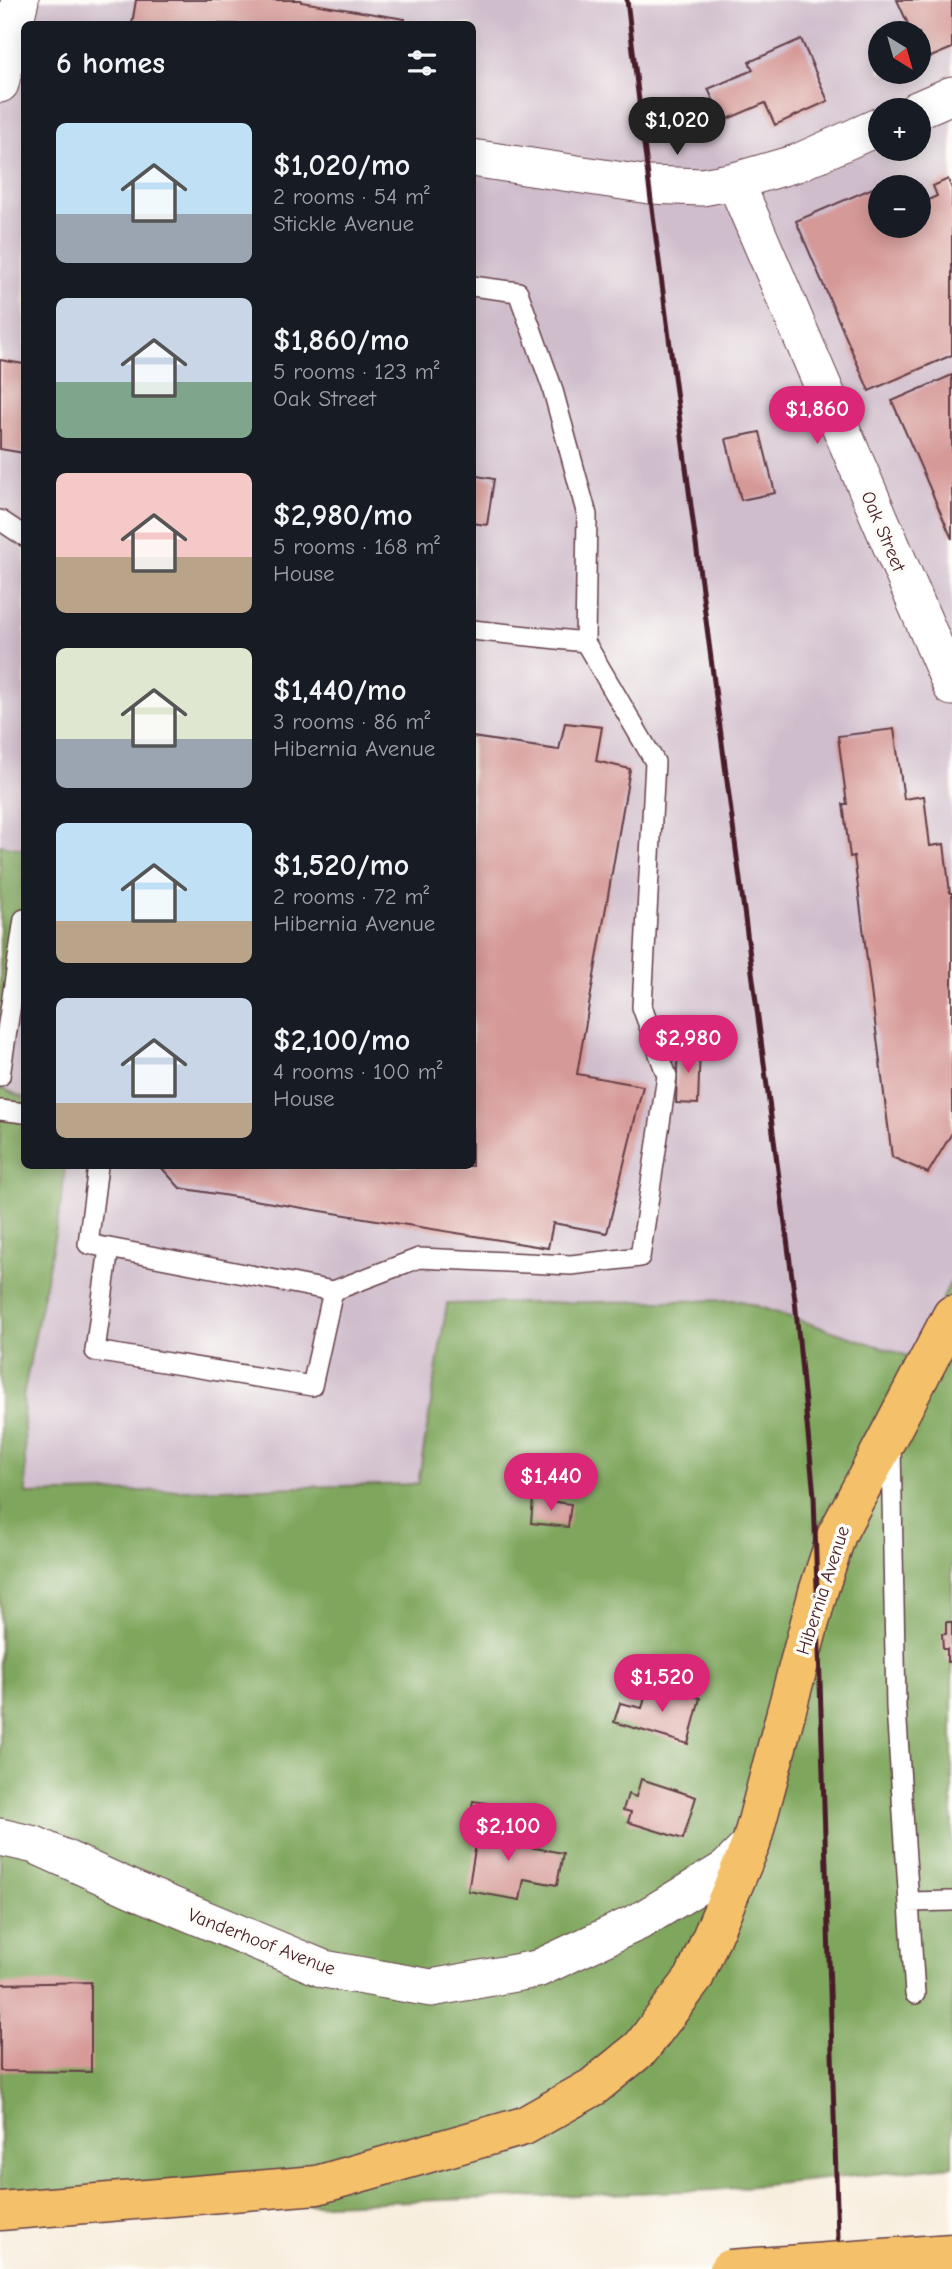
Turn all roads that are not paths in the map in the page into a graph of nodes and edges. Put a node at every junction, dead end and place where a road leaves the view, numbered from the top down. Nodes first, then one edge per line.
1 (20, 0) edge
2 (7, 74) edge
3 (952, 95) edge
4 (931, 104) edge
5 (868, 132) edge
6 (476, 159) edge
7 (735, 181) junction
8 (476, 287) edge
9 (0, 520) edge
10 (21, 534) edge
11 (476, 630) edge
12 (585, 642) junction
13 (952, 688) edge
14 (21, 939) edge
15 (0, 1076) edge
16 (0, 1110) edge
17 (21, 1113) edge
18 (98, 1169) edge
19 (109, 1248) junction
20 (334, 1292) junction
21 (952, 1315) edge
22 (891, 1431) junction
23 (0, 1838) edge
24 (751, 1843) junction
25 (952, 1901) edge
26 (909, 1902) junction
27 (915, 1994) dead end
28 (0, 2211) edge
29 (952, 2253) edge
30 (729, 2269) edge

1 - 2 street
3 - 4 street
5 - 7 street
6 - 7 street
7 - 13 street, Oak Street
8 - 12 lane
9 - 10 lane
11 - 12 lane
12 - 20 lane
14 - 15 lane
16 - 17 lane
18 - 19 lane
19 - 20 lane
19 - 20 lane
21 - 22 main road, Hibernia Avenue
22 - 24 main road, Hibernia Avenue
22 - 26 lane
23 - 24 street, Vanderhoof Avenue
24 - 28 main road, Hibernia Avenue
25 - 26 lane
26 - 27 lane
29 - 30 main road, bridge

